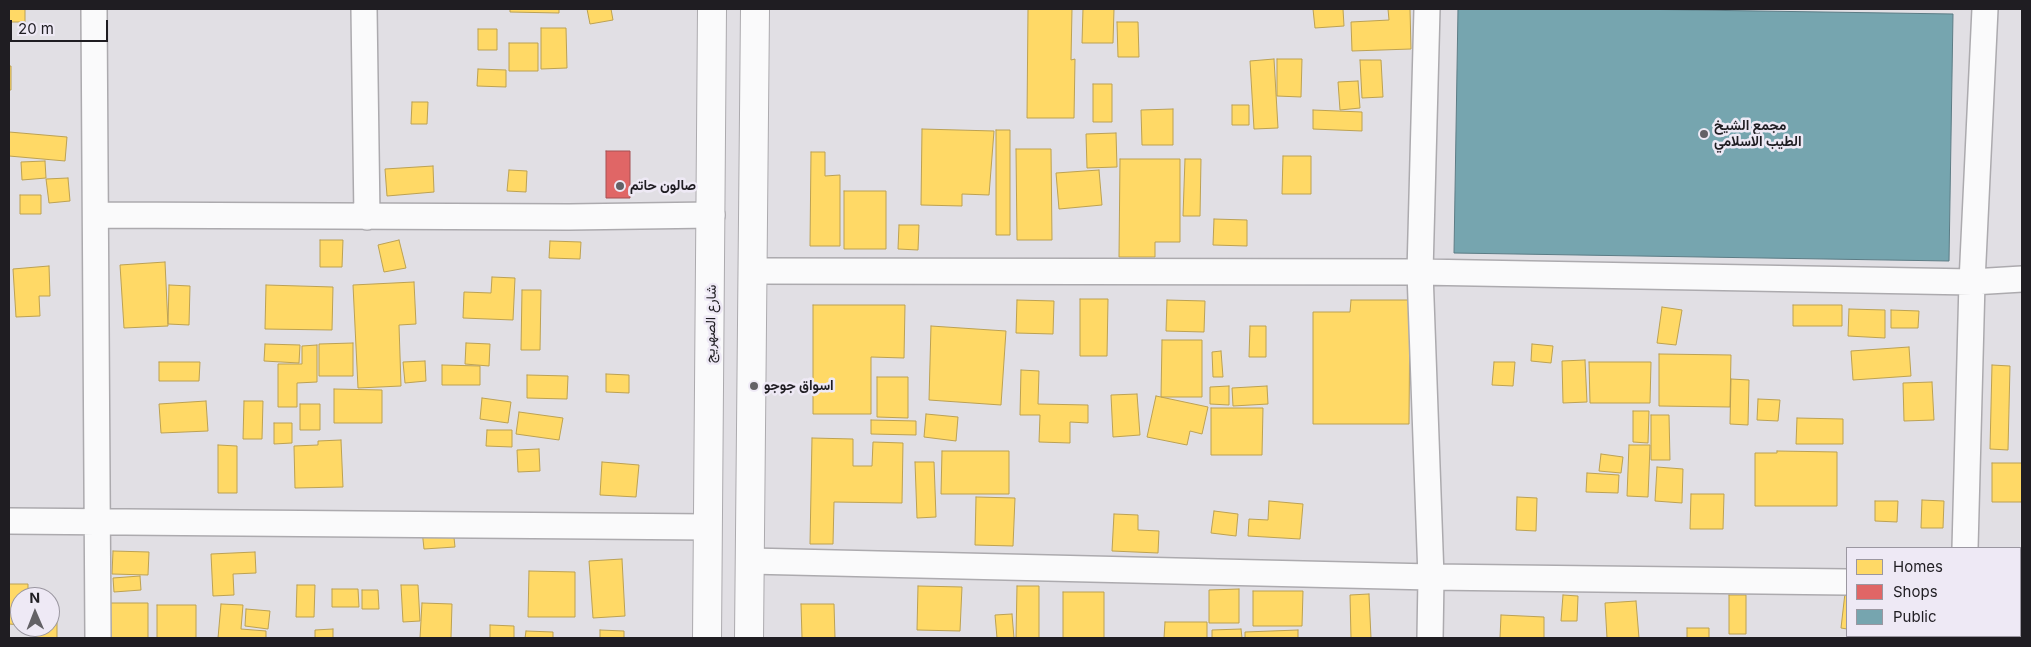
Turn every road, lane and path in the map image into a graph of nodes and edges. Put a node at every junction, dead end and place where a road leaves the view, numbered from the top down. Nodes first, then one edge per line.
1 (94, 9) edge
2 (364, 9) edge
3 (712, 9) edge
4 (755, 9) edge
5 (1428, 9) edge
6 (1984, 9) edge
7 (97, 215) junction
8 (712, 215) junction
9 (367, 217) junction
10 (753, 271) junction
11 (1420, 272) junction
12 (2022, 279) edge
13 (1972, 282) junction
14 (9, 521) edge
15 (98, 522) junction
16 (708, 527) junction
17 (1965, 547) edge
18 (750, 561) junction
19 (1432, 577) junction
20 (1846, 582) edge
21 (98, 638) edge
22 (707, 638) edge
23 (749, 638) edge
24 (1430, 638) edge

1 - 7 street
2 - 9 street
3 - 8 main road, شارع الصهريج
4 - 10 main road
5 - 11 street
6 - 13 street
7 - 9 street
7 - 15 street
8 - 9 street
8 - 16 main road, شارع الصهريج
10 - 11 street
10 - 18 main road
11 - 13 street
11 - 19 street
12 - 13 street
13 - 17 street
14 - 15 street
15 - 16 street
15 - 21 street
16 - 22 main road, شارع الصهريج
18 - 19 street
18 - 23 main road
19 - 20 street
19 - 24 street

